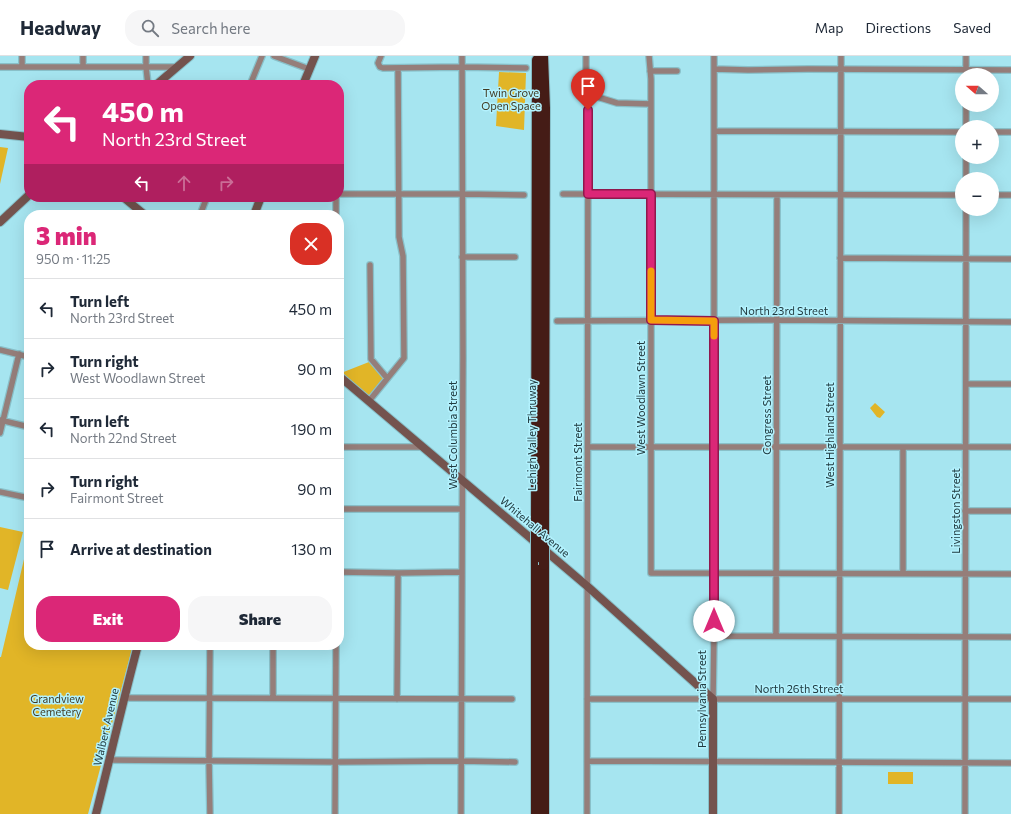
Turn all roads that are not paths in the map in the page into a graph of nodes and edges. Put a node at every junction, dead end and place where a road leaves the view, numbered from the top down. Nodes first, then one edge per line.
1 (22, 56) edge
2 (83, 56) edge
3 (146, 56) edge
4 (190, 56) edge
5 (262, 56) edge
6 (274, 56) edge
7 (314, 56) edge
8 (381, 56) edge
9 (462, 56) edge
10 (536, 56) edge
11 (543, 56) edge
12 (586, 56) edge
13 (649, 56) edge
14 (714, 56) edge
15 (841, 56) edge
16 (966, 56) edge
17 (0, 67) edge
18 (22, 67) junction
19 (83, 67) junction
20 (146, 67) junction
21 (177, 67) junction
22 (398, 68) junction
23 (461, 68) junction
24 (526, 68) dead end
25 (966, 68) edge
26 (310, 69) junction
27 (840, 69) junction
28 (714, 70) junction
29 (1011, 70) edge
30 (650, 71) junction
31 (677, 71) dead end
32 (999, 71) edge
33 (955, 72) edge
34 (147, 80) edge
35 (162, 80) edge
36 (252, 80) edge
37 (305, 80) edge
38 (651, 104) junction
39 (588, 110) dead end
40 (714, 131) junction
41 (840, 132) junction
42 (955, 132) edge
43 (999, 132) edge
44 (1011, 132) edge
45 (0, 134) edge
46 (24, 136) edge
47 (344, 194) edge
48 (399, 194) junction
49 (462, 194) junction
50 (563, 194) dead end
51 (588, 194) junction
52 (651, 194) junction
53 (777, 194) junction
54 (524, 195) dead end
55 (714, 195) junction
56 (840, 195) junction
57 (955, 195) edge
58 (999, 195) edge
59 (1011, 195) edge
60 (24, 200) edge
61 (129, 202) edge
62 (139, 210) edge
63 (966, 216) edge
64 (0, 222) edge
65 (462, 257) junction
66 (515, 257) dead end
67 (840, 258) junction
68 (966, 259) junction
69 (1011, 259) edge
70 (370, 266) dead end
71 (651, 320) junction
72 (777, 320) junction
73 (587, 321) junction
74 (714, 321) junction
75 (840, 321) junction
76 (966, 321) junction
77 (558, 322) dead end
78 (1011, 322) edge
79 (0, 350) edge
80 (19, 354) junction
81 (24, 356) edge
82 (387, 378) junction
83 (344, 380) edge
84 (966, 384) junction
85 (1011, 384) edge
86 (369, 401) junction
87 (1, 421) edge
88 (24, 426) edge
89 (0, 433) edge
90 (344, 447) edge
91 (423, 447) junction
92 (588, 447) junction
93 (651, 447) junction
94 (714, 447) junction
95 (776, 447) junction
96 (966, 447) junction
97 (840, 448) junction
98 (903, 448) junction
99 (1011, 448) edge
100 (463, 480) junction
101 (0, 492) edge
102 (24, 497) edge
103 (462, 509) junction
104 (344, 510) edge
105 (965, 511) junction
106 (1011, 511) edge
107 (540, 532) junction
108 (540, 562) junction
109 (344, 572) edge
110 (462, 572) junction
111 (398, 573) junction
112 (714, 573) junction
113 (840, 573) junction
114 (903, 573) junction
115 (776, 574) junction
116 (966, 574) junction
117 (1011, 574) edge
118 (587, 586) junction
119 (714, 636) junction
120 (776, 636) junction
121 (839, 636) junction
122 (965, 637) junction
123 (1011, 637) edge
124 (137, 650) edge
125 (210, 650) edge
126 (273, 650) edge
127 (336, 650) edge
128 (124, 698) junction
129 (209, 698) junction
130 (273, 698) junction
131 (336, 699) junction
132 (397, 699) junction
133 (462, 699) junction
134 (512, 699) dead end
135 (587, 699) junction
136 (713, 699) junction
137 (839, 699) junction
138 (965, 699) junction
139 (1011, 699) edge
140 (110, 760) junction
141 (209, 761) junction
142 (461, 761) junction
143 (587, 761) junction
144 (335, 762) junction
145 (516, 762) dead end
146 (713, 762) junction
147 (840, 762) junction
148 (965, 763) junction
149 (1011, 763) edge
150 (96, 814) edge
151 (210, 814) edge
152 (335, 814) edge
153 (462, 814) edge
154 (536, 814) edge
155 (544, 814) edge
156 (587, 814) edge
157 (713, 814) edge
158 (839, 814) edge
159 (964, 814) edge

1 - 18 street
2 - 19 street
3 - 20 street
4 - 21 street
5 - 36 street
6 - 26 street
7 - 26 street
8 - 22 street
9 - 23 street, West Columbia Street
10 - 107 highway, Lehigh Valley Thruway
11 - 107 highway, Lehigh Valley Thruway
12 - 38 street
13 - 30 street, West Woodlawn Street
14 - 28 street, Pennsylvania Street
15 - 27 street, West Highland Street
16 - 25 street
17 - 18 street
18 - 19 street
19 - 20 street
20 - 21 street
20 - 34 street
21 - 35 street
22 - 23 street
22 - 48 street
23 - 24 street
23 - 49 street, West Columbia Street
26 - 37 street
27 - 28 street
27 - 33 street
27 - 41 street, West Highland Street
28 - 40 street, Pennsylvania Street
29 - 32 street
30 - 31 street
30 - 38 street, West Woodlawn Street
38 - 52 street, West Woodlawn Street
39 - 51 street, Fairmont Street
40 - 41 street
40 - 55 street, Pennsylvania Street
41 - 42 street
41 - 56 street, West Highland Street
43 - 44 street
45 - 46 street
47 - 48 street
48 - 49 street
48 - 82 street
49 - 54 street
49 - 65 street, West Columbia Street
50 - 51 street
51 - 52 street
51 - 73 street, Fairmont Street
52 - 55 street
52 - 71 street, West Woodlawn Street
53 - 55 street
53 - 56 street
53 - 72 street, Congress Street
55 - 74 street, Pennsylvania Street
56 - 57 street
56 - 67 street, West Highland Street
58 - 59 street
60 - 64 street
61 - 62 street
63 - 68 street, Livingston Street
65 - 66 street
65 - 100 street, West Columbia Street
67 - 68 street
67 - 75 street, West Highland Street
68 - 69 street
68 - 76 street, Livingston Street
70 - 82 street
71 - 73 street, North 23rd Street
71 - 74 street, North 23rd Street
71 - 93 street, West Woodlawn Street
72 - 74 street, North 23rd Street
72 - 75 street, North 23rd Street
72 - 95 street, Congress Street
73 - 77 street, North 23rd Street
73 - 92 street, Fairmont Street
74 - 94 street, Pennsylvania Street
75 - 76 street, North 23rd Street
75 - 97 street, West Highland Street
76 - 78 street, North 23rd Street
76 - 84 street, Livingston Street
79 - 80 street
80 - 81 street
80 - 87 street
82 - 86 street
83 - 86 street, Whitehall Avenue
84 - 85 street
84 - 96 street, Livingston Street
86 - 91 street, Whitehall Avenue
87 - 88 street
87 - 89 street
90 - 91 street
91 - 100 street, Whitehall Avenue
92 - 93 street
92 - 118 street, Fairmont Street
93 - 94 street
93 - 112 street, West Woodlawn Street
94 - 95 street
94 - 112 street, Pennsylvania Street
95 - 97 street
95 - 115 street, Congress Street
96 - 98 street
96 - 99 street
96 - 105 street, Livingston Street
97 - 98 street
97 - 113 street, West Highland Street
98 - 114 street
100 - 103 street, West Columbia Street
100 - 118 street, Whitehall Avenue
101 - 102 street
103 - 104 street
103 - 110 street, West Columbia Street
105 - 106 street
105 - 116 street, Livingston Street
107 - 108 highway, Lehigh Valley Thruway, bridge
108 - 154 highway, Lehigh Valley Thruway
108 - 155 highway, Lehigh Valley Thruway
109 - 111 street
110 - 111 street
110 - 133 street, West Columbia Street
111 - 132 street
112 - 115 street
112 - 119 street, Pennsylvania Street
113 - 114 street
113 - 115 street
113 - 121 street, West Highland Street
114 - 116 street
115 - 120 street, Congress Street
116 - 117 street
116 - 122 street, Livingston Street
118 - 135 street, Fairmont Street
118 - 136 street, Whitehall Avenue
119 - 120 street
119 - 136 street, Pennsylvania Street
120 - 121 street
121 - 122 street
121 - 137 street, West Highland Street
122 - 123 street
122 - 138 street, Livingston Street
124 - 128 street, Walbert Avenue
125 - 129 street
126 - 130 street
127 - 131 street
128 - 129 street
128 - 140 street, Walbert Avenue
129 - 130 street
129 - 141 street
130 - 131 street
131 - 132 street
131 - 144 street
132 - 133 street
133 - 134 street
133 - 142 street, West Columbia Street
135 - 136 street, North 26th Street
135 - 143 street, Fairmont Street
136 - 137 street, North 26th Street
136 - 146 street, Pennsylvania Street
137 - 138 street, North 26th Street
137 - 147 street, West Highland Street
138 - 139 street, North 26th Street
138 - 148 street, Livingston Street
140 - 141 street
140 - 150 street, Walbert Avenue
141 - 144 street
141 - 151 street
142 - 144 street
142 - 145 street
142 - 153 street, West Columbia Street
143 - 146 street
143 - 156 street, Fairmont Street
144 - 152 street
146 - 147 street
146 - 157 street, Pennsylvania Street
147 - 148 street
147 - 158 street, West Highland Street
148 - 149 street
148 - 159 street, Livingston Street

